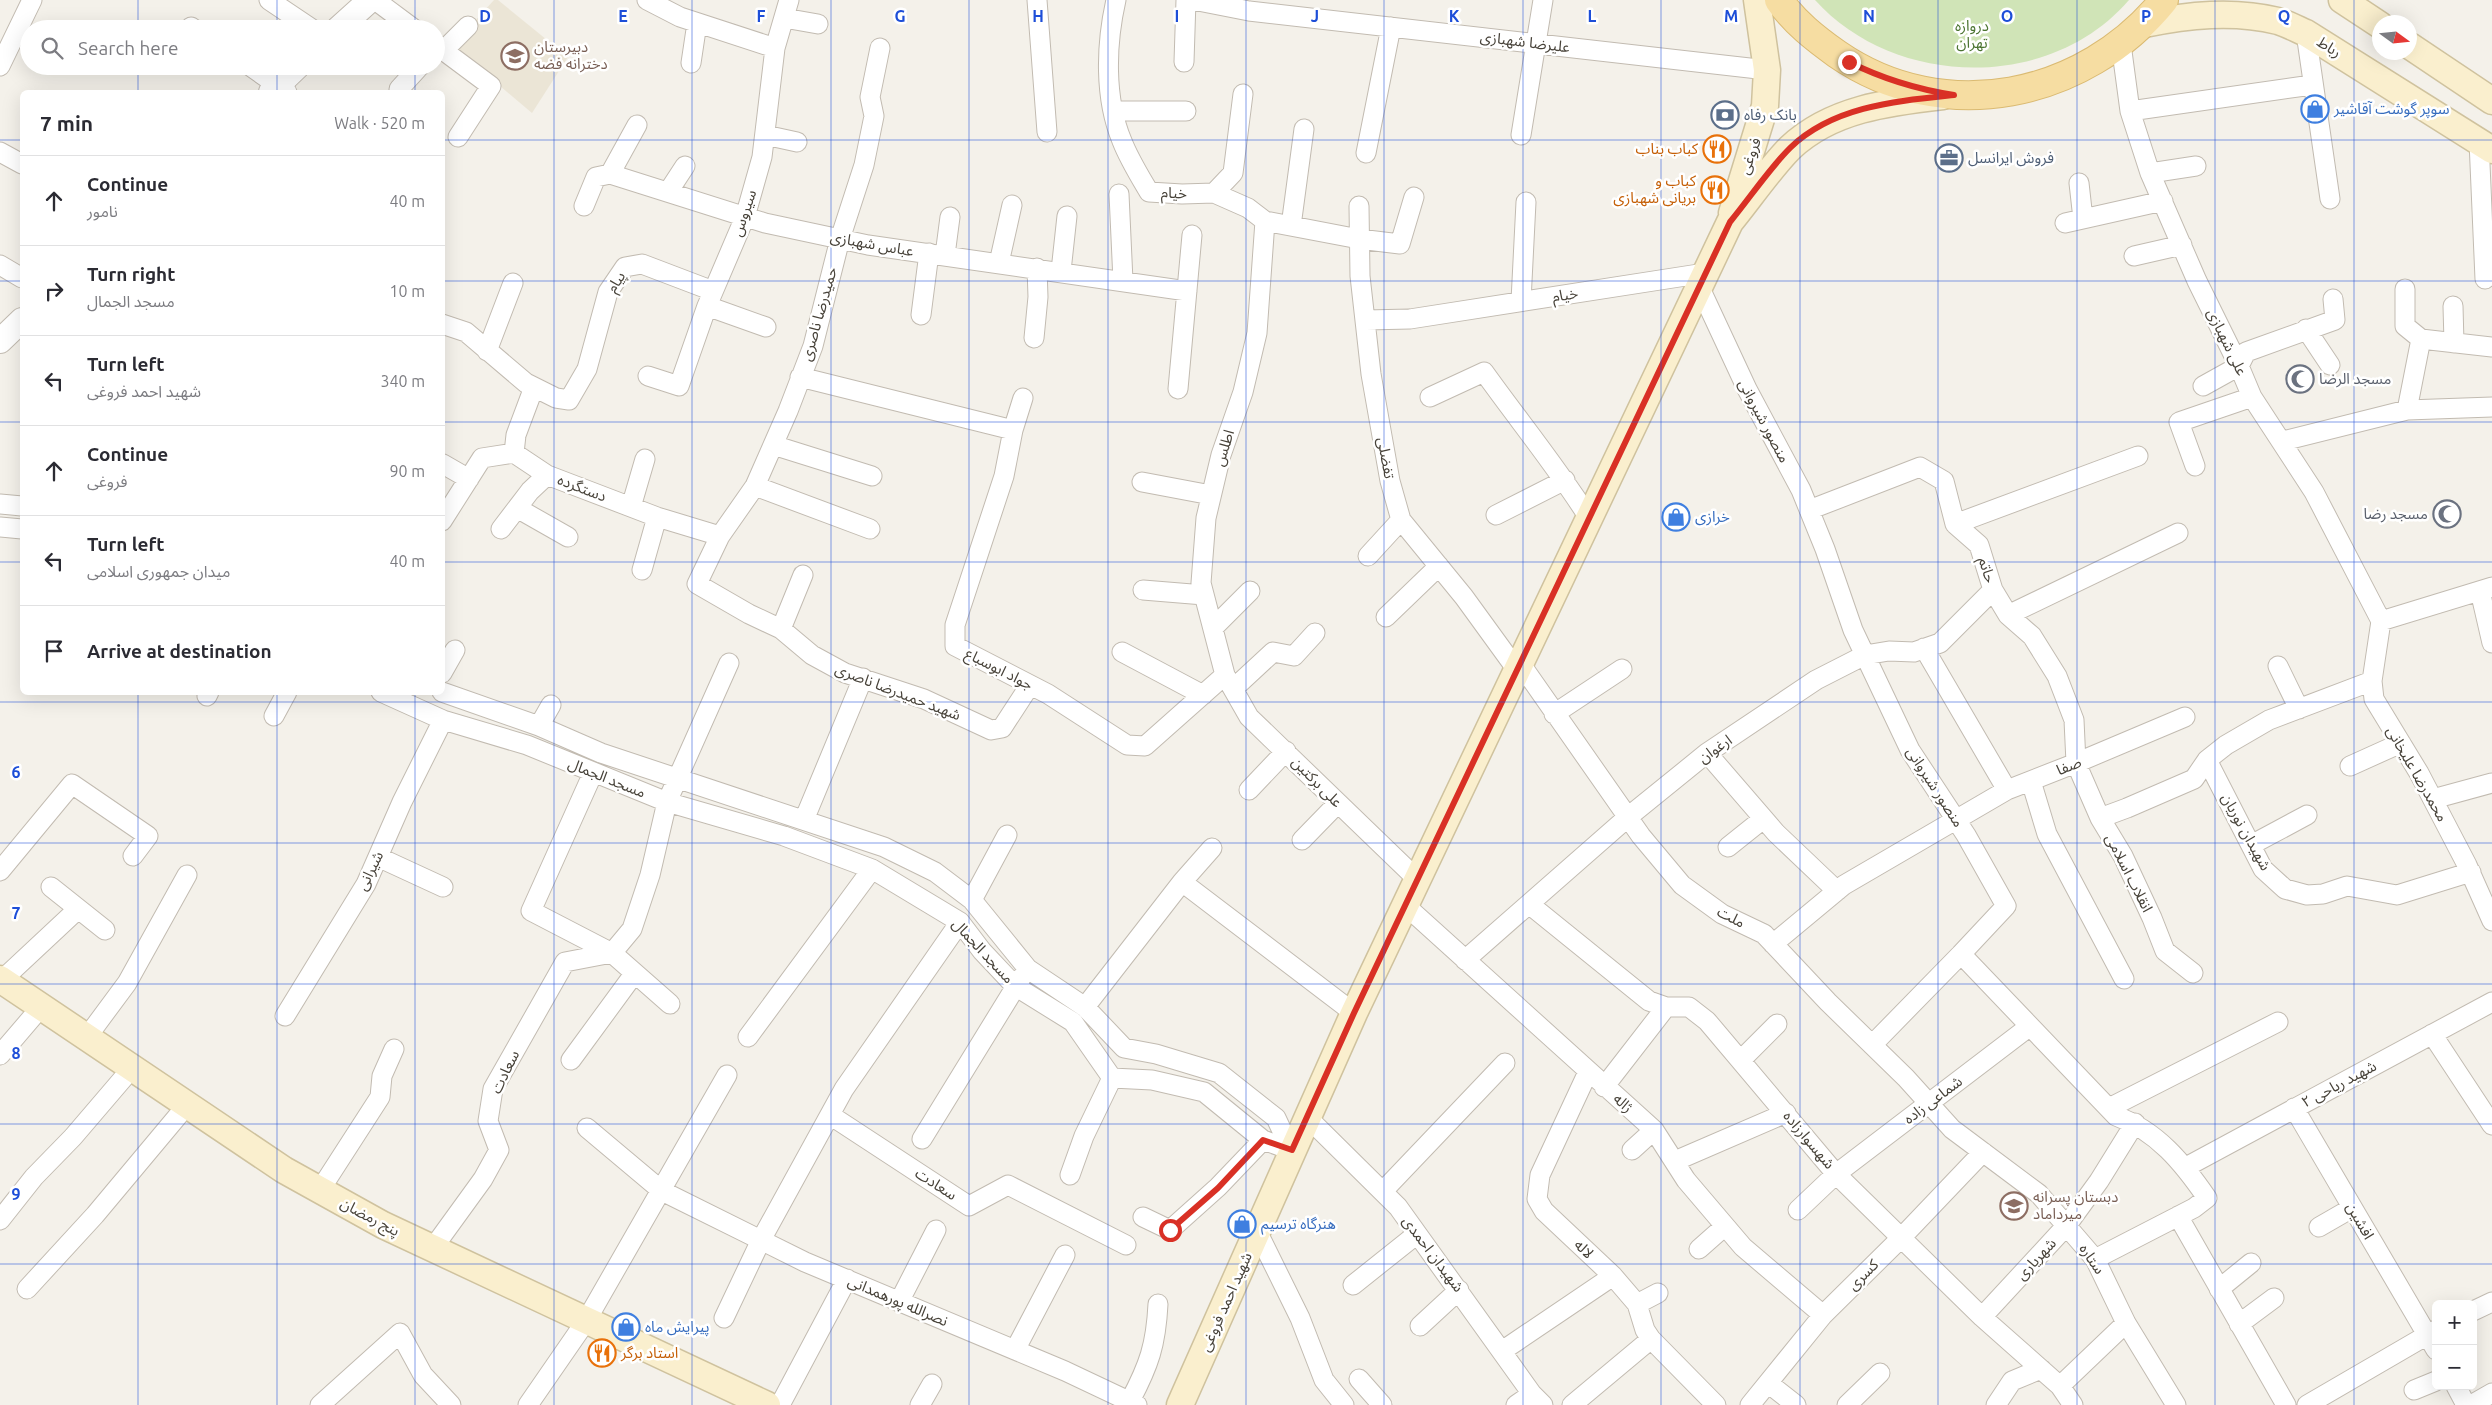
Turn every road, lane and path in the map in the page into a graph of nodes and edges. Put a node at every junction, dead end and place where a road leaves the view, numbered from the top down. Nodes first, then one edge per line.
1 (269, 0) edge
2 (370, 0) edge
3 (374, 0) edge
4 (647, 0) edge
5 (1037, 0) edge
6 (1116, 0) edge
7 (1186, 0) edge
8 (1194, 0) edge
9 (1543, 0) edge
10 (1757, 0) edge
11 (1779, 0) edge
12 (2164, 0) edge
13 (2342, 0) edge
14 (25, 2) edge
15 (1249, 6) edge
16 (786, 9) edge
17 (299, 20) edge
18 (348, 20) edge
19 (402, 20) edge
20 (2372, 20) edge
21 (697, 23) junction
22 (818, 24) dead end
23 (2144, 24) junction
24 (468, 26) dead end
25 (1391, 27) junction
26 (2306, 33) junction
27 (445, 43) edge
28 (1536, 44) junction
29 (2121, 44) junction
30 (775, 48) junction
31 (880, 48) dead end
32 (445, 51) edge
33 (2417, 51) edge
34 (1184, 62) dead end
35 (691, 63) dead end
36 (0, 66) edge
37 (1767, 70) junction
38 (261, 75) edge
39 (291, 75) edge
40 (412, 75) edge
41 (2312, 85) junction
42 (399, 89) dead end
43 (279, 90) edge
44 (1243, 94) dead end
45 (1954, 95) junction
46 (2492, 101) edge
47 (1114, 111) junction
48 (1186, 111) dead end
49 (2130, 111) junction
50 (637, 125) dead end
51 (1304, 129) dead end
52 (1047, 132) dead end
53 (1758, 132) junction
54 (764, 135) junction
55 (1521, 135) dead end
56 (458, 137) dead end
57 (797, 142) dead end
58 (2485, 146) edge
59 (0, 152) edge
60 (1366, 153) dead end
61 (1786, 154) junction
62 (20, 163) edge
63 (685, 166) dead end
64 (2196, 166) dead end
65 (2150, 173) junction
66 (610, 174) junction
67 (2079, 183) dead end
68 (668, 192) junction
69 (1214, 193) junction
70 (1119, 194) dead end
71 (1414, 198) dead end
72 (2330, 198) dead end
73 (2163, 201) junction
74 (1526, 202) dead end
75 (1012, 204) dead end
76 (584, 206) dead end
77 (1359, 206) dead end
78 (1067, 216) dead end
79 (745, 217) junction
80 (950, 217) dead end
81 (2083, 219) junction
82 (1265, 220) junction
83 (1730, 222) junction
84 (2065, 223) dead end
85 (1291, 226) junction
86 (1192, 235) dead end
87 (840, 239) junction
88 (1359, 240) junction
89 (2182, 245) junction
90 (937, 254) junction
91 (2134, 256) dead end
92 (999, 263) junction
93 (0, 265) edge
94 (1037, 268) junction
95 (1061, 271) junction
96 (20, 277) edge
97 (2485, 279) dead end
98 (1702, 280) junction
99 (1123, 281) junction
100 (512, 284) dead end
101 (2405, 289) dead end
102 (1187, 291) junction
103 (710, 298) junction
104 (2333, 299) dead end
105 (1521, 301) junction
106 (2453, 306) dead end
107 (921, 315) dead end
108 (1366, 320) junction
109 (20, 322) edge
110 (445, 325) edge
111 (766, 327) dead end
112 (2306, 329) junction
113 (1034, 338) dead end
114 (2421, 339) junction
115 (0, 341) edge
116 (2454, 343) junction
117 (2492, 347) edge
118 (487, 351) junction
119 (2330, 365) dead end
120 (2239, 366) junction
121 (648, 376) dead end
122 (800, 376) junction
123 (2203, 386) dead end
124 (534, 387) junction
125 (1178, 389) dead end
126 (1430, 396) dead end
127 (2252, 397) junction
128 (1023, 398) dead end
129 (2492, 407) edge
130 (2407, 410) junction
131 (1012, 430) junction
132 (2283, 441) junction
133 (773, 445) junction
134 (514, 453) junction
135 (2138, 456) dead end
136 (645, 458) dead end
137 (445, 465) edge
138 (2195, 466) dead end
139 (547, 475) junction
140 (872, 476) dead end
141 (469, 479) junction
142 (1565, 480) junction
143 (1142, 482) dead end
144 (755, 486) junction
145 (1212, 495) junction
146 (0, 504) edge
147 (20, 506) edge
148 (517, 508) junction
149 (631, 508) junction
150 (1809, 510) junction
151 (1496, 515) dead end
152 (445, 516) edge
153 (657, 517) junction
154 (1589, 518) junction
155 (1401, 520) junction
156 (1955, 524) junction
157 (0, 526) edge
158 (20, 529) edge
159 (501, 529) dead end
160 (870, 529) dead end
161 (2178, 533) dead end
162 (720, 536) junction
163 (568, 537) dead end
164 (1368, 556) dead end
165 (1440, 566) junction
166 (642, 570) dead end
167 (803, 575) dead end
168 (2486, 589) edge
169 (1144, 590) dead end
170 (1993, 590) junction
171 (1250, 591) dead end
172 (1204, 595) junction
173 (2008, 615) junction
174 (1386, 617) dead end
175 (2381, 621) junction
176 (1213, 628) junction
177 (781, 629) junction
178 (1315, 633) dead end
179 (2492, 643) edge
180 (1924, 648) junction
181 (456, 650) dead end
182 (1122, 652) dead end
183 (1865, 656) junction
184 (729, 662) dead end
185 (1519, 666) junction
186 (2278, 666) dead end
187 (445, 667) edge
188 (1622, 669) dead end
189 (863, 678) junction
190 (2372, 681) junction
191 (1229, 682) junction
192 (1030, 685) junction
193 (445, 693) edge
194 (285, 695) edge
195 (386, 695) edge
196 (1203, 696) junction
197 (551, 705) dead end
198 (2299, 709) junction
199 (1554, 714) junction
200 (274, 716) dead end
201 (2185, 717) dead end
202 (539, 726) junction
203 (438, 729) junction
204 (2401, 743) junction
205 (1286, 751) junction
206 (1707, 753) junction
207 (2207, 760) junction
208 (2076, 763) junction
209 (2350, 766) dead end
210 (677, 779) junction
211 (2031, 781) junction
212 (2492, 782) edge
213 (586, 786) junction
214 (1249, 790) dead end
215 (2007, 790) junction
216 (2433, 799) junction
217 (1338, 803) junction
218 (665, 812) junction
219 (2307, 815) dead end
220 (1628, 817) junction
221 (2100, 818) junction
222 (1763, 819) junction
223 (804, 820) junction
224 (1956, 820) junction
225 (1007, 835) dead end
226 (1302, 840) dead end
227 (2251, 845) junction
228 (1728, 847) dead end
229 (1212, 848) dead end
230 (133, 856) dead end
231 (378, 857) junction
232 (872, 869) junction
233 (0, 871) edge
234 (2471, 872) junction
235 (187, 875) dead end
236 (1418, 880) junction
237 (1182, 882) junction
238 (51, 886) dead end
239 (443, 887) dead end
240 (1837, 891) junction
241 (972, 900) junction
242 (1529, 904) junction
243 (1406, 906) junction
244 (78, 909) junction
245 (2492, 921) edge
246 (960, 922) junction
247 (105, 930) dead end
248 (1773, 944) junction
249 (612, 953) junction
250 (1961, 954) junction
251 (1465, 960) junction
252 (1028, 969) junction
253 (2193, 973) dead end
254 (634, 974) junction
255 (1, 979) edge
256 (2124, 979) dead end
257 (1015, 986) junction
258 (2492, 1002) edge
259 (670, 1004) dead end
260 (41, 1007) junction
261 (1085, 1007) junction
262 (1666, 1007) junction
263 (1354, 1013) junction
264 (285, 1016) dead end
265 (2278, 1022) dead end
266 (1777, 1024) dead end
267 (2030, 1026) junction
268 (2432, 1034) junction
269 (87, 1037) junction
270 (748, 1037) dead end
271 (1872, 1045) junction
272 (394, 1049) dead end
273 (0, 1054) edge
274 (571, 1060) dead end
275 (1741, 1060) junction
276 (1506, 1063) dead end
277 (132, 1068) junction
278 (1588, 1072) junction
279 (727, 1074) dead end
280 (1112, 1078) junction
281 (1604, 1086) junction
282 (1928, 1103) junction
283 (187, 1105) junction
284 (2109, 1108) junction
285 (2294, 1108) junction
286 (1786, 1113) junction
287 (830, 1115) junction
288 (1307, 1117) junction
289 (2135, 1123) junction
290 (2492, 1125) edge
291 (587, 1128) dead end
292 (1654, 1130) junction
293 (922, 1139) dead end
294 (1263, 1140) junction
295 (1292, 1150) junction
296 (1632, 1150) dead end
297 (1983, 1152) junction
298 (1675, 1161) junction
299 (2186, 1167) junction
300 (1836, 1174) junction
301 (1070, 1175) dead end
302 (320, 1190) junction
303 (1383, 1190) junction
304 (662, 1191) junction
305 (2352, 1208) junction
306 (1798, 1210) dead end
307 (2178, 1216) junction
308 (1143, 1217) dead end
309 (0, 1220) edge
310 (1725, 1226) junction
311 (2067, 1226) junction
312 (2319, 1227) dead end
313 (936, 1230) dead end
314 (1257, 1231) junction
315 (1417, 1234) junction
316 (1901, 1238) junction
317 (761, 1240) junction
318 (1126, 1245) dead end
319 (433, 1248) junction
320 (1699, 1249) dead end
321 (1065, 1255) dead end
322 (2095, 1259) junction
323 (2251, 1263) dead end
324 (1613, 1276) junction
325 (847, 1279) junction
326 (1353, 1285) dead end
327 (27, 1289) dead end
328 (2219, 1289) junction
329 (1459, 1290) junction
330 (1658, 1292) dead end
331 (2274, 1298) dead end
332 (899, 1302) junction
333 (2492, 1302) edge
334 (1158, 1304) dead end
335 (1637, 1304) junction
336 (2477, 1309) edge
337 (1823, 1315) junction
338 (1982, 1317) junction
339 (724, 1318) dead end
340 (586, 1321) junction
341 (2126, 1323) junction
342 (2239, 1324) junction
343 (1420, 1326) dead end
344 (2432, 1336) edge
345 (1651, 1339) junction
346 (2432, 1339) edge
347 (1015, 1350) junction
348 (1502, 1351) junction
349 (2041, 1369) junction
350 (1880, 1373) dead end
351 (1359, 1379) dead end
352 (1768, 1383) junction
353 (2432, 1383) edge
354 (932, 1384) dead end
355 (2060, 1386) junction
356 (2414, 1390) dead end
357 (2458, 1390) edge
358 (2492, 1393) edge
359 (1537, 1399) edge
360 (1134, 1403) edge
361 (320, 1405) edge
362 (451, 1405) edge
363 (528, 1405) edge
364 (769, 1405) edge
365 (920, 1405) edge
366 (1180, 1405) edge
367 (1344, 1405) edge
368 (1382, 1405) edge
369 (1516, 1405) edge
370 (1572, 1405) edge
371 (1716, 1405) edge
372 (1750, 1405) edge
373 (1796, 1405) edge
374 (1847, 1405) edge
375 (1996, 1405) edge
376 (2073, 1405) edge
377 (2176, 1405) edge
378 (2286, 1405) edge
379 (2307, 1405) edge
380 (2466, 1405) edge
381 (2471, 1405) edge

1 - 17 street
2 - 18 street
3 - 19 street
4 - 21 street
5 - 52 street
6 - 47 street, خیام
7 - 34 street
8 - 15 street, علیرضا شهبازی
9 - 28 street
10 - 37 main road, فروغی
11 - 45 main road
12 - 23 main road
13 - 20 main road
14 - 36 street
15 - 25 street, علیرضا شهبازی
16 - 22 street
16 - 30 street, سیروس
21 - 30 street
21 - 35 street
23 - 26 main road, رباط
23 - 29 main road
24 - 27 street
25 - 28 street, علیرضا شهبازی
25 - 60 street
26 - 41 street
26 - 58 main road, رباط
28 - 37 street, علیرضا شهبازی
28 - 55 street
29 - 45 main road
29 - 49 street, علی شهبازی
30 - 54 street, سیروس
31 - 87 street, حمیدرضا ناصری
32 - 56 street
33 - 46 main road
37 - 53 main road, فروغی
38 - 43 street
39 - 43 street
40 - 42 street
41 - 49 street
41 - 72 street
44 - 69 street
45 - 61 main road, فروغی
47 - 48 street
47 - 69 street, خیام
49 - 65 street, علی شهبازی
50 - 66 street
51 - 85 street
53 - 61 main road
53 - 83 main road, فروغی
54 - 57 street
54 - 79 street, سیروس
58 - 97 street
59 - 62 street
61 - 83 main road, فروغی
63 - 68 street
64 - 65 street
65 - 73 street, علی شهبازی
66 - 68 street, عباس شهبازی
66 - 76 street
67 - 81 street
68 - 79 street, عباس شهبازی
69 - 82 street, خیام
70 - 99 street
71 - 88 street, خیام
73 - 81 street
73 - 89 street, علی شهبازی
74 - 105 street
75 - 92 street
77 - 88 street, تفضلی
78 - 95 street
79 - 87 street, عباس شهبازی
79 - 103 street, سیروس
80 - 90 street
81 - 84 street
82 - 85 street, خیام
82 - 145 street, اطلس
83 - 98 main road, شهید احمد فروغی
85 - 88 street, خیام
86 - 102 street
87 - 90 street, عباس شهبازی
87 - 122 street, حمیدرضا ناصری
88 - 108 street, تفضلی
89 - 91 street
89 - 120 street, علی شهبازی
90 - 92 street, عباس شهبازی
90 - 107 street
92 - 94 street, عباس شهبازی
93 - 96 street
94 - 95 street, عباس شهبازی
94 - 113 street
95 - 99 street, عباس شهبازی
98 - 105 street, خیام
98 - 150 street, منصور شیروانی
98 - 154 main road, شهید احمد فروغی
99 - 102 street, عباس شهبازی
100 - 118 street
101 - 114 street
102 - 125 street
103 - 111 street, پیام
103 - 121 street, سیروس
103 - 124 street, پیام
104 - 112 street
105 - 108 street, خیام
106 - 116 street
108 - 155 street, تفضلی
109 - 115 street
110 - 118 street
112 - 119 street
112 - 120 street
114 - 116 street
114 - 130 street
116 - 117 street
118 - 124 street
120 - 123 street
120 - 127 street, علی شهبازی
122 - 131 street
122 - 133 street, حمیدرضا ناصری
124 - 134 street
126 - 142 street
127 - 132 street, علی شهبازی
127 - 138 street
128 - 131 street, جواد ابوسباع
129 - 130 street
130 - 132 street
131 - 192 street, جواد ابوسباع
132 - 175 street, علی شهبازی
133 - 140 street
133 - 144 street, حمیدرضا ناصری
134 - 139 street, دستگرده
134 - 141 street
135 - 156 street
136 - 149 street
137 - 141 street
139 - 148 street
139 - 149 street, دستگرده
141 - 152 street
142 - 151 street
142 - 154 street
143 - 145 street
144 - 160 street
144 - 162 street, حمیدرضا ناصری
145 - 172 street, اطلس
146 - 147 street
148 - 159 street
148 - 163 street
149 - 153 street, دستگرده
150 - 156 street
150 - 183 street, منصور شیروانی
153 - 162 street, دستگرده
153 - 166 street
154 - 185 main road, شهید احمد فروغی
155 - 164 street
155 - 165 street, تفضلی
156 - 170 street, حاتم
157 - 158 street
161 - 173 street
162 - 177 street, شهید حمیدرضا ناصری
165 - 174 street
165 - 185 street, تفضلی
167 - 177 street
168 - 175 street
168 - 179 street
169 - 172 street
170 - 173 street, حاتم
170 - 180 street, ارغوان
171 - 176 street
172 - 176 street, اطلس
173 - 208 street, حاتم
175 - 190 street, محمدرضا علیخانی
176 - 191 street, اطلس
177 - 189 street, شهید حمیدرضا ناصری
178 - 191 street, جواد ابوسباع
180 - 183 street, ارغوان
180 - 215 street
181 - 187 street
182 - 196 street
183 - 206 street, ارغوان
183 - 224 street, منصور شیروانی
184 - 210 street
185 - 199 street, ملت
185 - 236 main road, شهید احمد فروغی
186 - 198 street
188 - 199 street
189 - 192 street, شهید حمیدرضا ناصری
189 - 223 street
190 - 198 street
190 - 204 street, محمدرضا علیخانی
191 - 196 street, جواد ابوسباع
191 - 205 street, علی برکتین
192 - 196 street, جواد ابوسباع
193 - 202 street, مسجد الجمال
194 - 200 street
195 - 203 street, مسجد الجمال
197 - 202 street
198 - 207 street
199 - 220 street, ملت
201 - 208 street, صفا
202 - 210 street, مسجد الجمال
203 - 213 street, مسجد الجمال
203 - 231 street, شیرانی
204 - 209 street
204 - 216 street, محمدرضا علیخانی
205 - 214 street
205 - 217 street, علی برکتین
206 - 220 street, ارغوان
206 - 222 street
207 - 221 street
207 - 227 street, شهیدان نوریان
208 - 211 street, صفا
208 - 221 street, انقلاب اسلامی
210 - 218 street
210 - 223 street, مسجد الجمال
211 - 215 street, صفا
211 - 256 street
212 - 216 street
213 - 218 street, مسجد الجمال
213 - 249 street
215 - 224 street, صفا
216 - 234 street, محمدرضا علیخانی
217 - 226 street
217 - 236 street, علی برکتین
218 - 232 street, مسجد الجمال
218 - 249 street
219 - 227 street
220 - 242 street, ارغوان
220 - 248 street, ملت
221 - 253 street, انقلاب اسلامی
222 - 228 street
222 - 240 street
223 - 241 street, مسجد الجمال
224 - 240 street, صفا
224 - 250 street, منصور شیروانی
225 - 241 street
227 - 234 street, شهیدان نوریان
229 - 237 street
230 - 233 street
231 - 239 street
231 - 264 street, شیرانی
232 - 246 street, مسجد الجمال
232 - 270 street
234 - 245 street, محمدرضا علیخانی
235 - 269 street
236 - 243 main road, شهید احمد فروغی
237 - 261 street
237 - 263 street
238 - 244 street
240 - 248 street, صفا
241 - 252 street, مسجد الجمال
242 - 251 street, ارغوان
242 - 262 street, شهسوارزاده
243 - 251 street, ژاله
243 - 263 main road, شهید احمد فروغی
244 - 247 street
244 - 255 street
246 - 257 street, مسجد الجمال
246 - 287 street
248 - 271 street, ملت
249 - 254 street
249 - 319 street, سعادت
250 - 267 street
250 - 271 street
251 - 278 street, ژاله
252 - 257 street
252 - 261 street, مسجد الجمال
254 - 259 street
254 - 274 street
255 - 260 main road, پنج رمضان
257 - 280 street, مسجد الجمال
257 - 293 street
258 - 268 street, شهید ریاحی ۲
260 - 269 main road, پنج رمضان
260 - 273 street
261 - 295 street, مسجد الجمال
262 - 275 street, شهسوارزاده
262 - 281 street
263 - 288 main road, شهید احمد فروغی
265 - 284 street
266 - 275 street
267 - 282 street, شماعی زاده
267 - 284 street
268 - 285 street, شهید ریاحی ۲
268 - 290 street
269 - 277 main road, پنج رمضان
271 - 282 street, ملت
272 - 302 street
275 - 286 street, شهسوارزاده
276 - 303 street
277 - 283 main road, پنج رمضان
277 - 309 street
278 - 281 street, ژاله
278 - 324 street, لاله
279 - 304 street
280 - 294 street
280 - 301 street
281 - 292 street, ژاله
282 - 297 street, ستاره
282 - 300 street, شماعی زاده
283 - 302 main road, پنج رمضان
283 - 327 street
284 - 289 street
285 - 299 street, شهید ریاحی ۲
285 - 305 street, افشین
286 - 298 street
286 - 300 street, شهسوارزاده
287 - 317 street
287 - 318 street, سعادت
288 - 295 main road, شهید احمد فروغی
288 - 303 street, شهیدان احمدی
289 - 299 street
289 - 311 street, شهریاری
291 - 304 street
292 - 296 street
292 - 298 street, ژاله
294 - 295 street
294 - 308 street
295 - 314 main road, شهید احمد فروغی
297 - 311 street, ستاره
297 - 316 street, کسری
298 - 310 street, ژاله
299 - 307 street
300 - 306 street, شماعی زاده
300 - 316 street, شهسوارزاده
302 - 319 main road, پنج رمضان
303 - 315 street, شهیدان احمدی
304 - 317 street, نصرالله پورهمدانی
304 - 340 street
305 - 312 street
305 - 344 street, افشین
307 - 322 street
307 - 328 street
310 - 320 street
310 - 337 street, ژاله
311 - 322 street, ستاره
311 - 338 street, شهریاری
313 - 332 street
314 - 366 main road, شهید احمد فروغی
314 - 367 street
315 - 326 street
315 - 329 street, شهیدان احمدی
316 - 337 street, کسری
316 - 338 street, شهسوارزاده
317 - 325 street, نصرالله پورهمدانی
317 - 339 street
319 - 340 main road, پنج رمضان
321 - 347 street
322 - 341 street, ستاره
323 - 328 street
324 - 335 street, لاله
324 - 348 street
325 - 332 street, نصرالله پورهمدانی
325 - 364 street
328 - 342 street
329 - 343 street
329 - 348 street, شهیدان احمدی
330 - 335 street
331 - 342 street
332 - 347 street, نصرالله پورهمدانی
333 - 336 street
334 - 360 street
335 - 345 street, لاله
337 - 352 street, کسری
338 - 349 street, شهسوارزاده
340 - 363 street
340 - 364 main road, پنج رمضان
341 - 355 street
341 - 377 street, ستاره
342 - 378 street
345 - 370 street
345 - 371 street, لاله
346 - 379 street
347 - 360 street, نصرالله پورهمدانی
348 - 359 street, شهیدان احمدی
349 - 355 street, شهسوارزاده
349 - 375 street
350 - 374 street
351 - 368 street
352 - 372 street, کسری
352 - 373 street
353 - 356 street
354 - 365 street
355 - 376 street, شهسوارزاده
357 - 380 street
358 - 381 street
359 - 369 street
361 - 362 street

